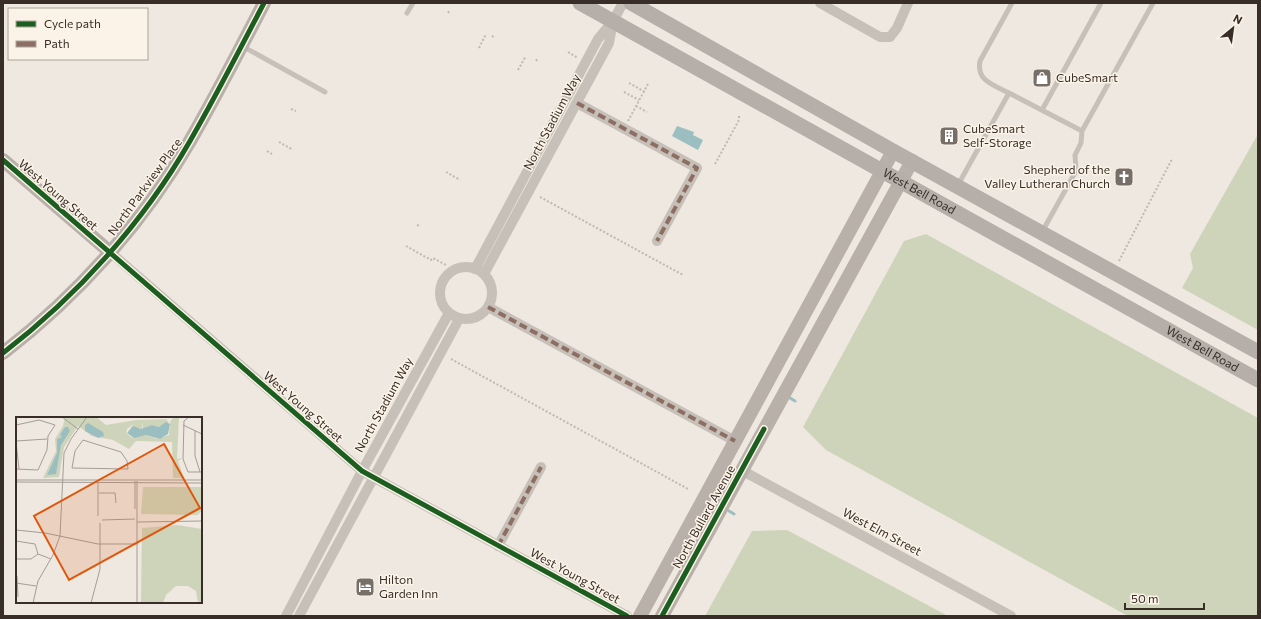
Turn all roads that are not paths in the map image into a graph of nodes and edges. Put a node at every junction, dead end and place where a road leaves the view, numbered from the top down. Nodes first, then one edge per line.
1 (264, 3) edge
2 (413, 3) edge
3 (580, 3) edge
4 (623, 3) edge
5 (631, 3) edge
6 (820, 3) edge
7 (908, 3) edge
8 (1012, 3) edge
9 (1102, 3) edge
10 (1153, 3) edge
11 (407, 13) dead end
12 (613, 21) junction
13 (241, 46) junction
14 (325, 92) dead end
15 (1009, 92) junction
16 (577, 103) junction
17 (1042, 110) junction
18 (1082, 131) junction
19 (893, 151) junction
20 (3, 160) edge
21 (912, 161) junction
22 (881, 171) junction
23 (901, 183) junction
24 (957, 186) junction
25 (1042, 233) junction
26 (657, 241) dead end
27 (110, 252) junction
28 (479, 271) junction
29 (1164, 300) junction
30 (488, 307) junction
31 (449, 313) junction
32 (460, 318) junction
33 (1152, 321) junction
34 (1258, 352) edge
35 (3, 353) edge
36 (1258, 380) edge
37 (735, 441) junction
38 (541, 467) dead end
39 (741, 470) junction
40 (362, 471) junction
41 (373, 477) junction
42 (498, 546) junction
43 (286, 616) edge
44 (299, 616) edge
45 (627, 616) edge
46 (640, 616) edge
47 (662, 616) edge
48 (1011, 616) edge

1 - 13 main road, North Parkview Place
2 - 11 lane
3 - 12 main road, West Bell Road
4 - 12 street, North Stadium Way
5 - 19 main road, West Bell Road
6 - 7 street
8 - 15 lane
9 - 17 lane
10 - 18 lane
12 - 16 street, North Stadium Way
12 - 22 main road, West Bell Road
12 - 28 street, North Stadium Way
13 - 14 lane
13 - 27 main road, North Parkview Place
15 - 17 lane
15 - 24 lane
16 - 26 street
16 - 28 street, North Stadium Way
17 - 18 lane
18 - 25 lane
19 - 21 main road, West Bell Road
19 - 22 main road, North Bullard Avenue
20 - 27 main road, West Young Street
21 - 23 main road, North Bullard Avenue
21 - 24 main road, West Bell Road
22 - 23 main road, West Bell Road
22 - 37 main road, North Bullard Avenue
23 - 33 main road, West Bell Road
23 - 39 main road, North Bullard Avenue
24 - 25 main road, West Bell Road
25 - 29 main road, West Bell Road
27 - 35 main road, North Parkview Place
27 - 40 street, West Young Street
28 - 30 street
28 - 31 street
29 - 33 main road
29 - 34 main road, West Bell Road
30 - 32 street
30 - 37 street
31 - 32 street
31 - 40 street, North Stadium Way
32 - 41 street, North Stadium Way
33 - 36 main road, West Bell Road
37 - 46 main road, North Bullard Avenue
38 - 42 street
39 - 47 main road, North Bullard Avenue
39 - 48 street, West Elm Street
40 - 41 street, West Young Street
40 - 43 street, North Stadium Way
41 - 42 street, West Young Street
41 - 44 street, North Stadium Way
42 - 45 street, West Young Street

